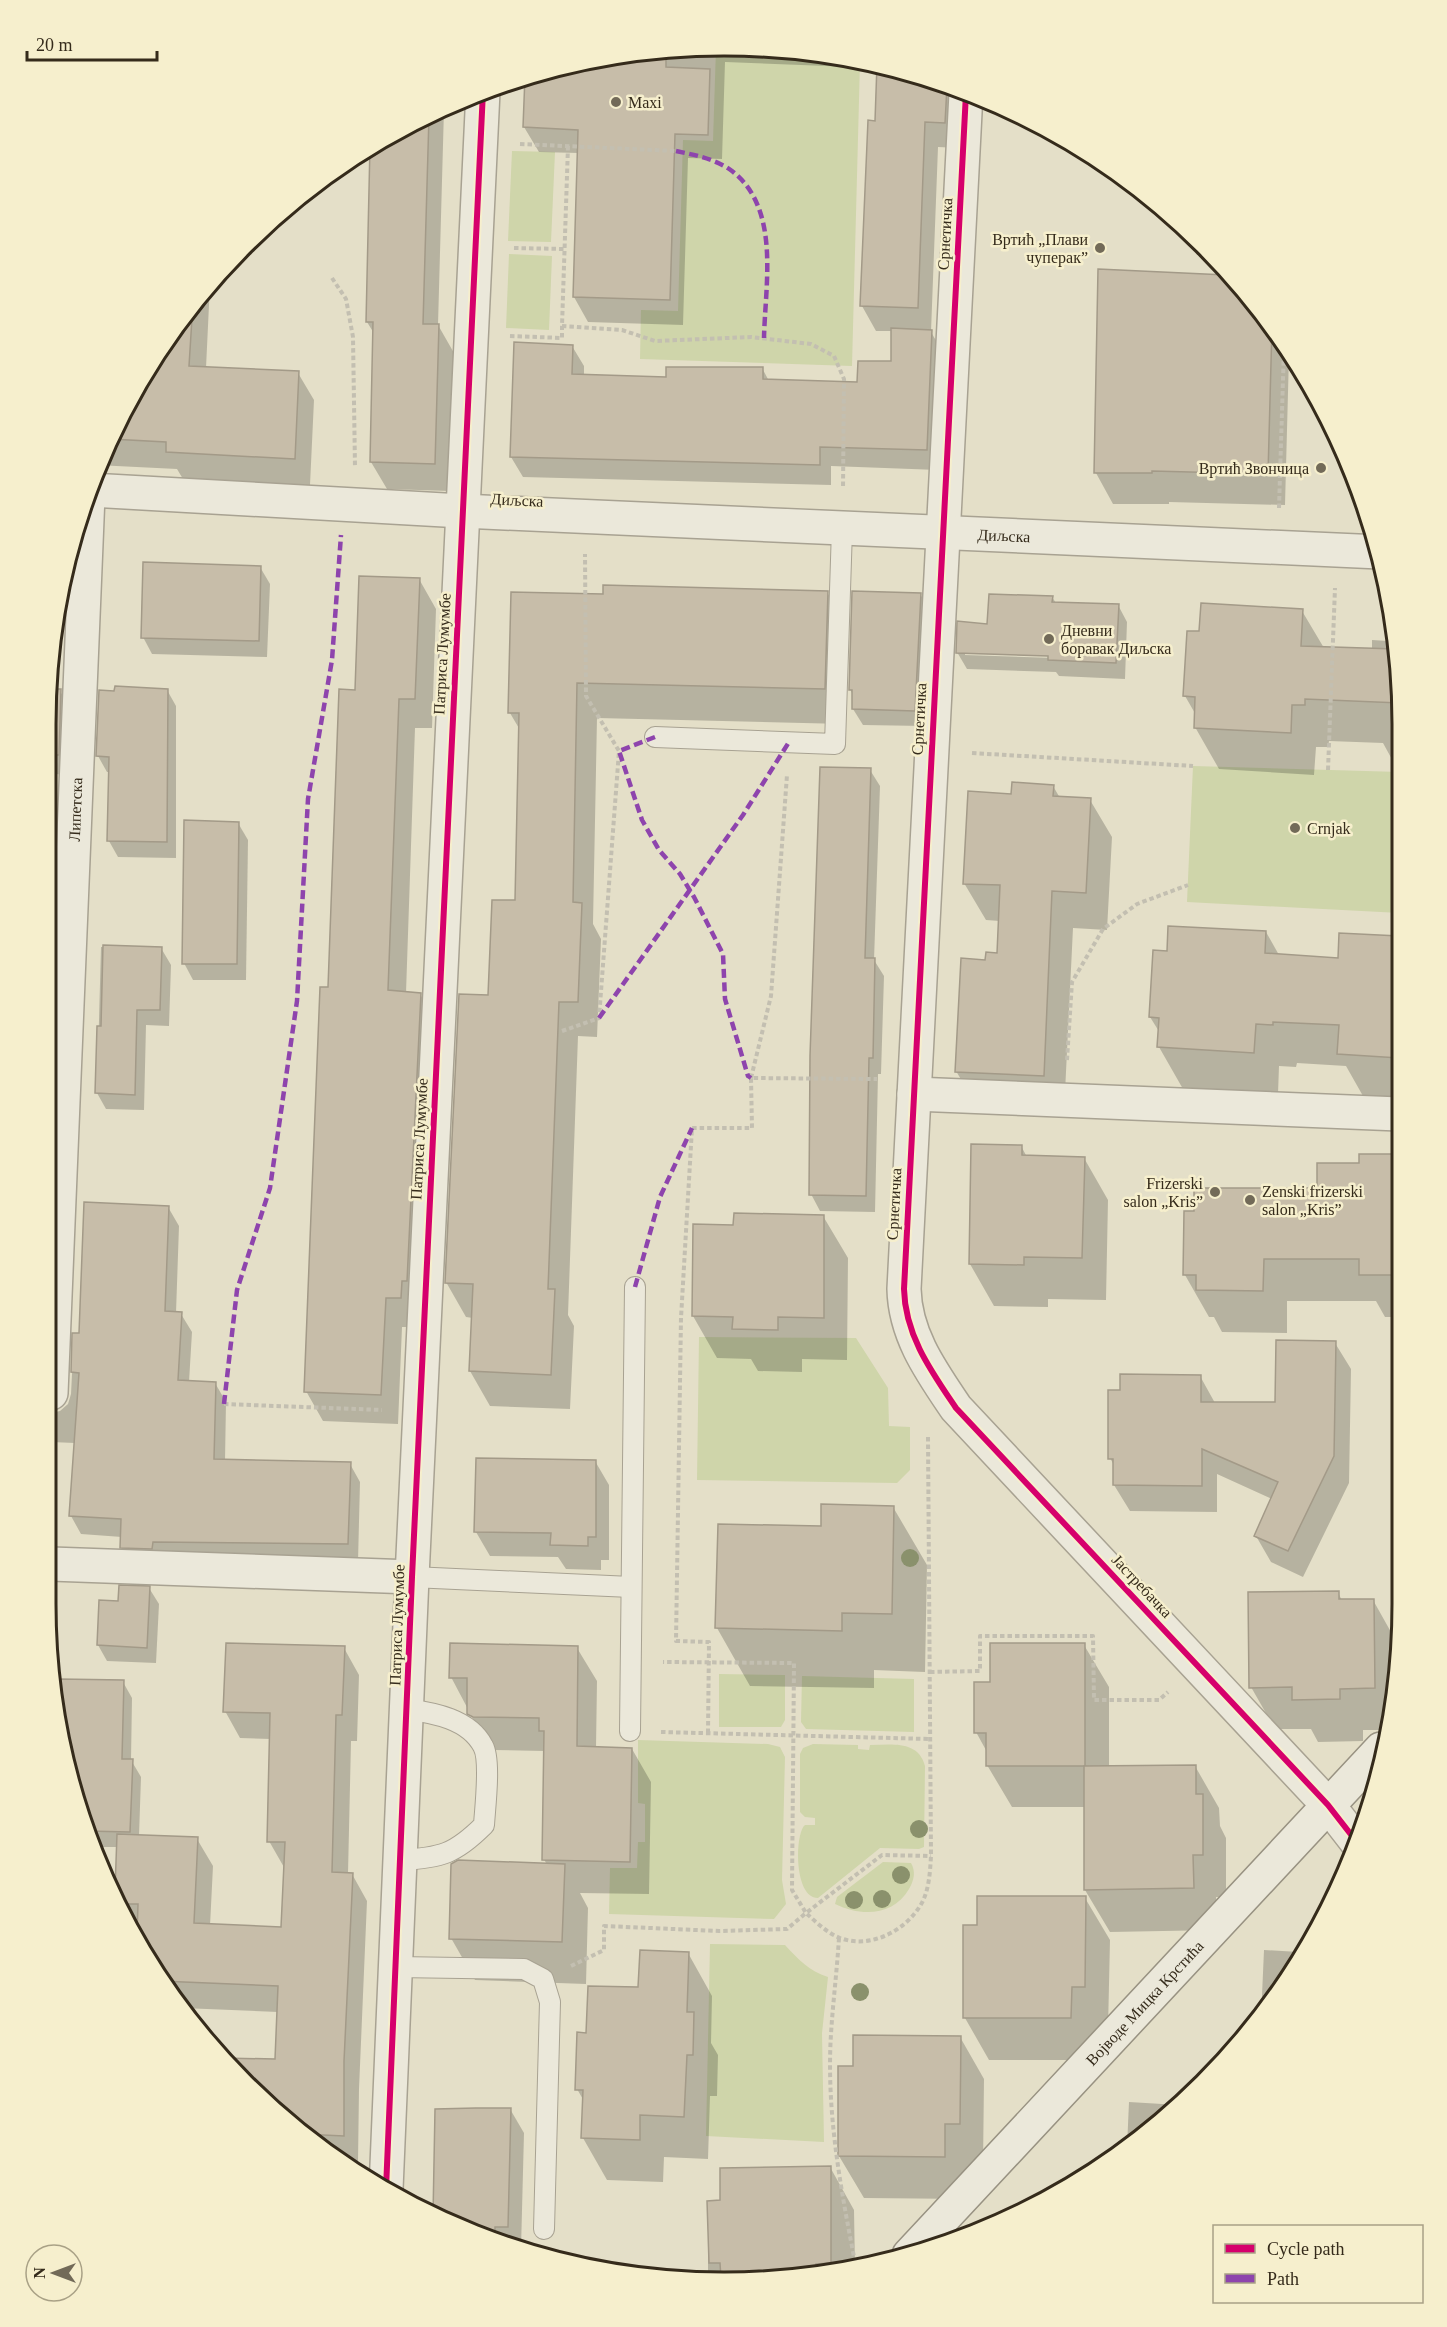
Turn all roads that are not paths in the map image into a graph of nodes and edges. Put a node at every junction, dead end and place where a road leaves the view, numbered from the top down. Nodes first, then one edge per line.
1 (483, 101) edge
2 (966, 101) edge
3 (98, 490) edge
4 (462, 511) junction
5 (842, 513) junction
6 (87, 523) edge
7 (943, 534) junction
8 (1369, 552) edge
9 (655, 737) dead end
10 (914, 1094) junction
11 (1392, 1114) edge
12 (57, 1131) edge
13 (56, 1175) edge
14 (635, 1287) dead end
15 (917, 1344) joint
16 (56, 1564) edge
17 (412, 1577) junction
18 (631, 1587) junction
19 (407, 1709) junction
20 (630, 1731) dead end
21 (1374, 1757) edge
22 (1328, 1805) junction
23 (1350, 1834) edge
24 (400, 1860) junction
25 (396, 1967) junction
26 (386, 2180) edge
27 (544, 2229) dead end
28 (922, 2241) edge

1 - 4 street, Патриса Лумумбе
2 - 7 street, Срнетичка
3 - 4 street, Диљска
4 - 5 street, Диљска
4 - 17 street, Патриса Лумумбе
5 - 7 street, Диљска
5 - 9 lane
6 - 12 street, Липетска
7 - 8 street, Диљска
7 - 10 street, Срнетичка
10 - 11 street
10 - 15 street, Срнетичка
12 - 13 street, Липетска
14 - 18 lane
15 - 22 street, Јастребачка
16 - 17 street
17 - 18 lane
17 - 19 street, Патриса Лумумбе
18 - 20 lane
19 - 24 street, Патриса Лумумбе
19 - 24 lane
21 - 22 street, Војводе Мицка Крстића
22 - 23 street, Јастребачка
22 - 28 street, Војводе Мицка Крстића
24 - 25 street, Патриса Лумумбе
25 - 26 street, Патриса Лумумбе
25 - 27 lane

